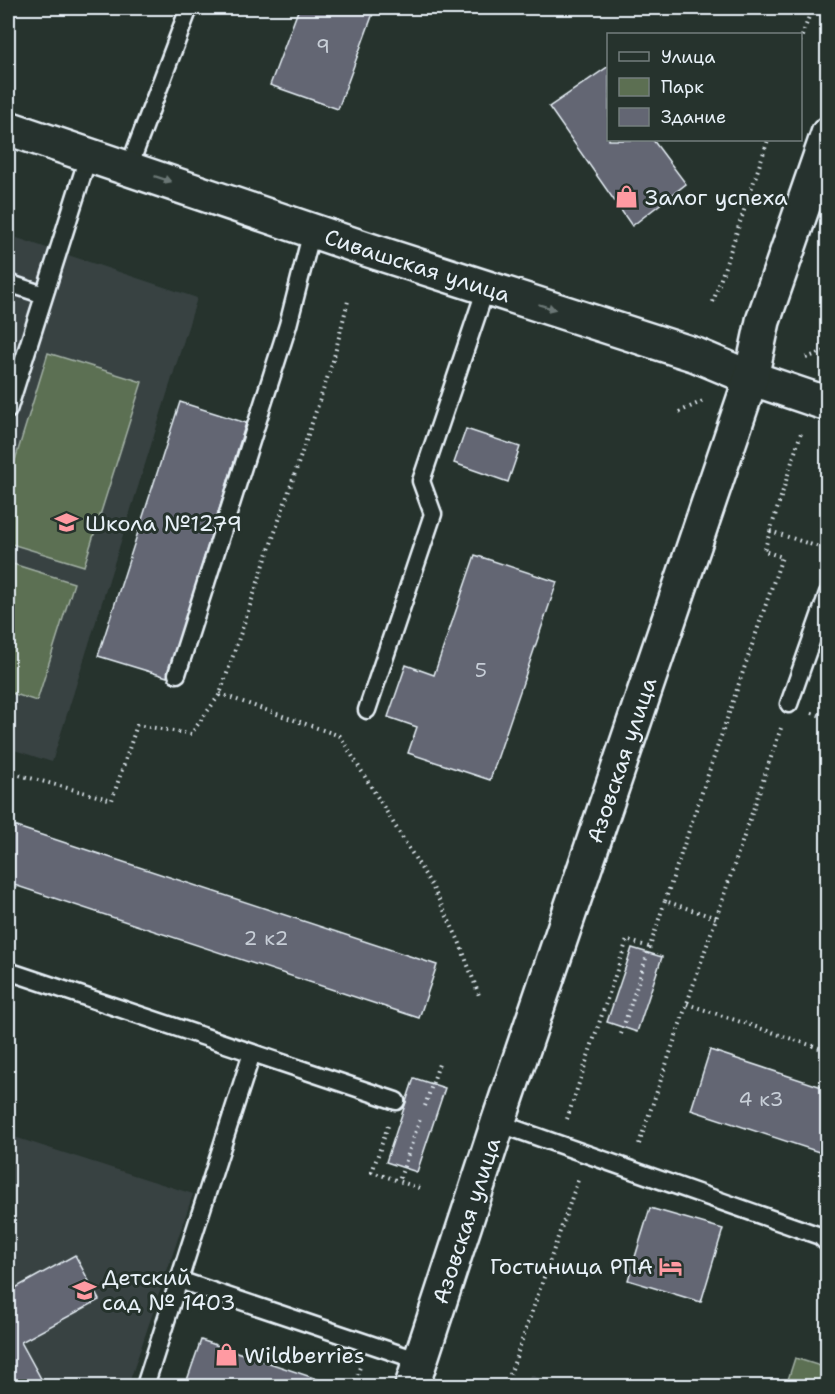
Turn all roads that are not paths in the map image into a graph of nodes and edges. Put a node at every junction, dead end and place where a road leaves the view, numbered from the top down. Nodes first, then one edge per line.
1 (189, 8) edge
2 (8, 128) edge
3 (828, 134) edge
4 (89, 154) junction
5 (129, 167) junction
6 (312, 231) junction
7 (8, 283) edge
8 (486, 288) junction
9 (44, 295) junction
10 (751, 378) junction
11 (828, 404) edge
12 (8, 410) edge
13 (828, 593) edge
14 (177, 674) dead end
15 (789, 704) road end
16 (367, 710) dead end
17 (8, 971) edge
18 (252, 1053) junction
19 (396, 1101) road end
20 (498, 1123) junction
21 (828, 1244) edge
22 (179, 1281) junction
23 (416, 1373) edge
24 (145, 1386) edge

1 - 5 lane
2 - 4 street, Сивашская улица
3 - 10 street, Азовская улица
4 - 5 street, Сивашская улица
4 - 9 lane
5 -> 6 street, Сивашская улица
6 - 8 street, Сивашская улица
6 - 14 lane
7 - 9 lane
8 -> 10 street, Сивашская улица
8 - 16 lane
9 - 12 lane
10 - 11 street, Сивашская улица
10 - 20 street, Азовская улица
13 - 15 lane
17 - 18 lane
18 - 19 lane
18 - 22 lane
20 - 21 lane
20 - 23 street, Азовская улица
22 - 23 lane
22 - 24 lane

